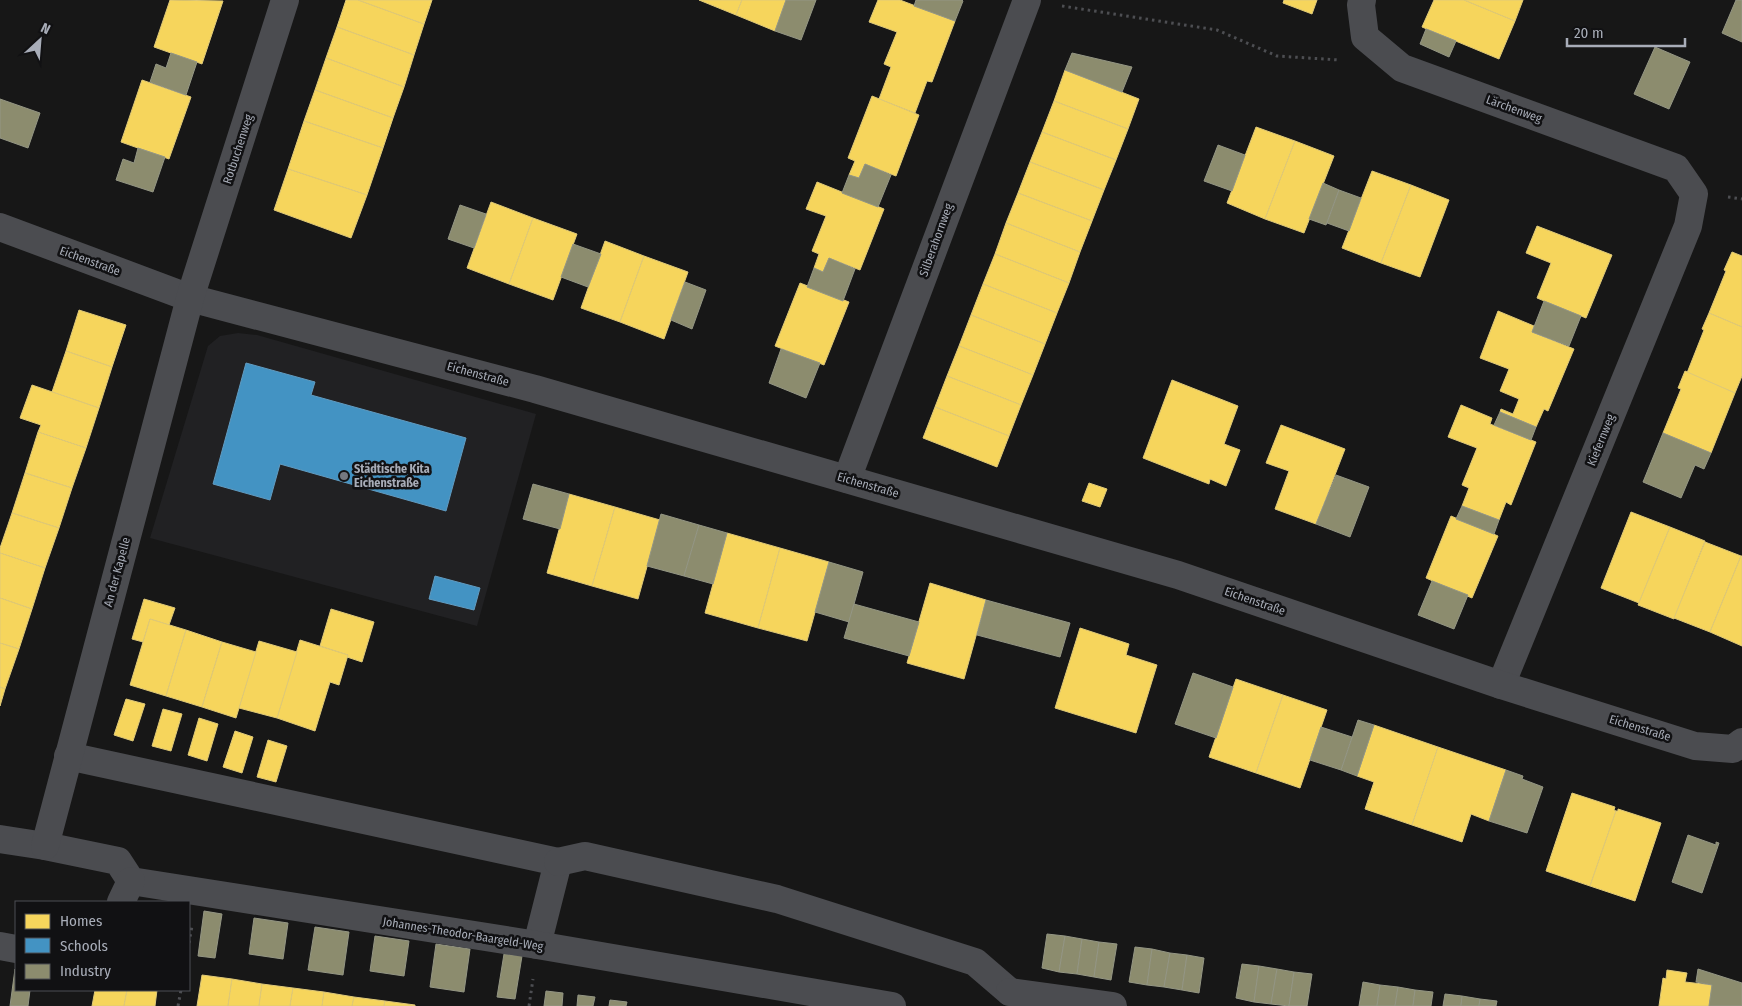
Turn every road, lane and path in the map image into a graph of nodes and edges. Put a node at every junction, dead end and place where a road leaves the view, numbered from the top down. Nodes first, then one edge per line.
1 (285, 0) edge
2 (1026, 0) edge
3 (1362, 0) edge
4 (1365, 37) junction
5 (1694, 194) joint
6 (0, 227) edge
7 (190, 298) junction
8 (847, 479) junction
9 (1501, 684) junction
10 (1737, 746) edge
11 (68, 756) junction
12 (0, 839) edge
13 (45, 846) junction
14 (558, 862) junction
15 (126, 892) edge
16 (537, 945) junction
17 (0, 946) edge
18 (15, 948) edge
19 (181, 991) edge
20 (1009, 999) edge
21 (178, 1006) edge
22 (892, 1006) edge
23 (1113, 1006) edge

1 - 7 street, Rotbuchenweg
2 - 4 path
2 - 8 street, Silberahornweg
3 - 4 street
4 - 5 street, Lärchenweg
5 - 9 street, Kiefernweg
6 - 7 street, Eichenstraße
7 - 8 street, Eichenstraße
7 - 11 street, An der Kapelle
8 - 9 street, Eichenstraße
9 - 10 street, Eichenstraße
11 - 13 street, An der Kapelle
11 - 14 street
12 - 13 street, Johannes-Theodor-Baargeld-Weg
13 - 15 street, Johannes-Theodor-Baargeld-Weg
14 - 16 street
14 - 20 street
15 - 16 street, Johannes-Theodor-Baargeld-Weg
16 - 22 street, Johannes-Theodor-Baargeld-Weg
17 - 18 street
19 - 21 path
20 - 23 street

